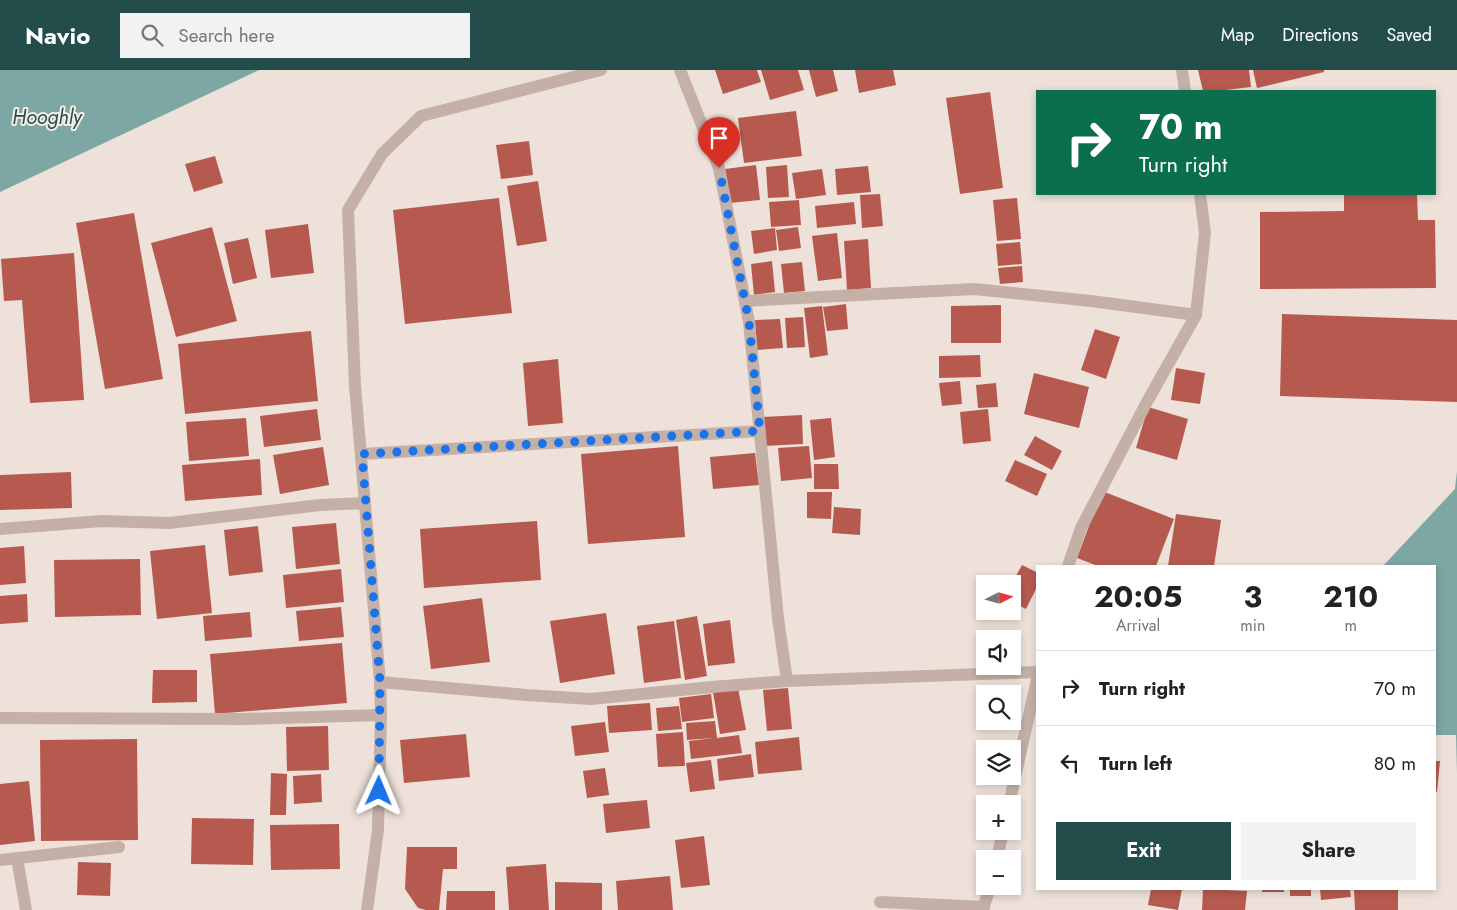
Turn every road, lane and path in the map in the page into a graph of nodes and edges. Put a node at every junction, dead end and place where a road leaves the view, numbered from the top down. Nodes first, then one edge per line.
1 (601, 70) edge
2 (680, 70) edge
3 (1182, 70) edge
4 (1185, 90) edge
5 (1200, 195) edge
6 (745, 302) junction
7 (1196, 315) junction
8 (760, 431) junction
9 (362, 454) junction
10 (365, 503) junction
11 (0, 529) edge
12 (1068, 565) edge
13 (1036, 673) edge
14 (787, 681) junction
15 (380, 682) junction
16 (1036, 682) edge
17 (381, 715) junction
18 (0, 718) edge
19 (1011, 795) edge
20 (119, 847) dead end
21 (17, 858) junction
22 (0, 860) edge
23 (988, 895) edge
24 (880, 902) dead end
25 (984, 909) edge
26 (26, 910) edge
27 (367, 910) edge

1 - 9 street
2 - 6 street
3 - 4 street
5 - 7 street
6 - 7 street
6 - 8 street
7 - 12 street
8 - 9 street
8 - 14 street
9 - 10 street
10 - 11 street
10 - 15 street
13 - 14 street
14 - 15 street
15 - 17 street
16 - 19 street
17 - 18 street
17 - 27 street
20 - 21 street
21 - 22 street
21 - 26 street
23 - 25 street
24 - 25 street

